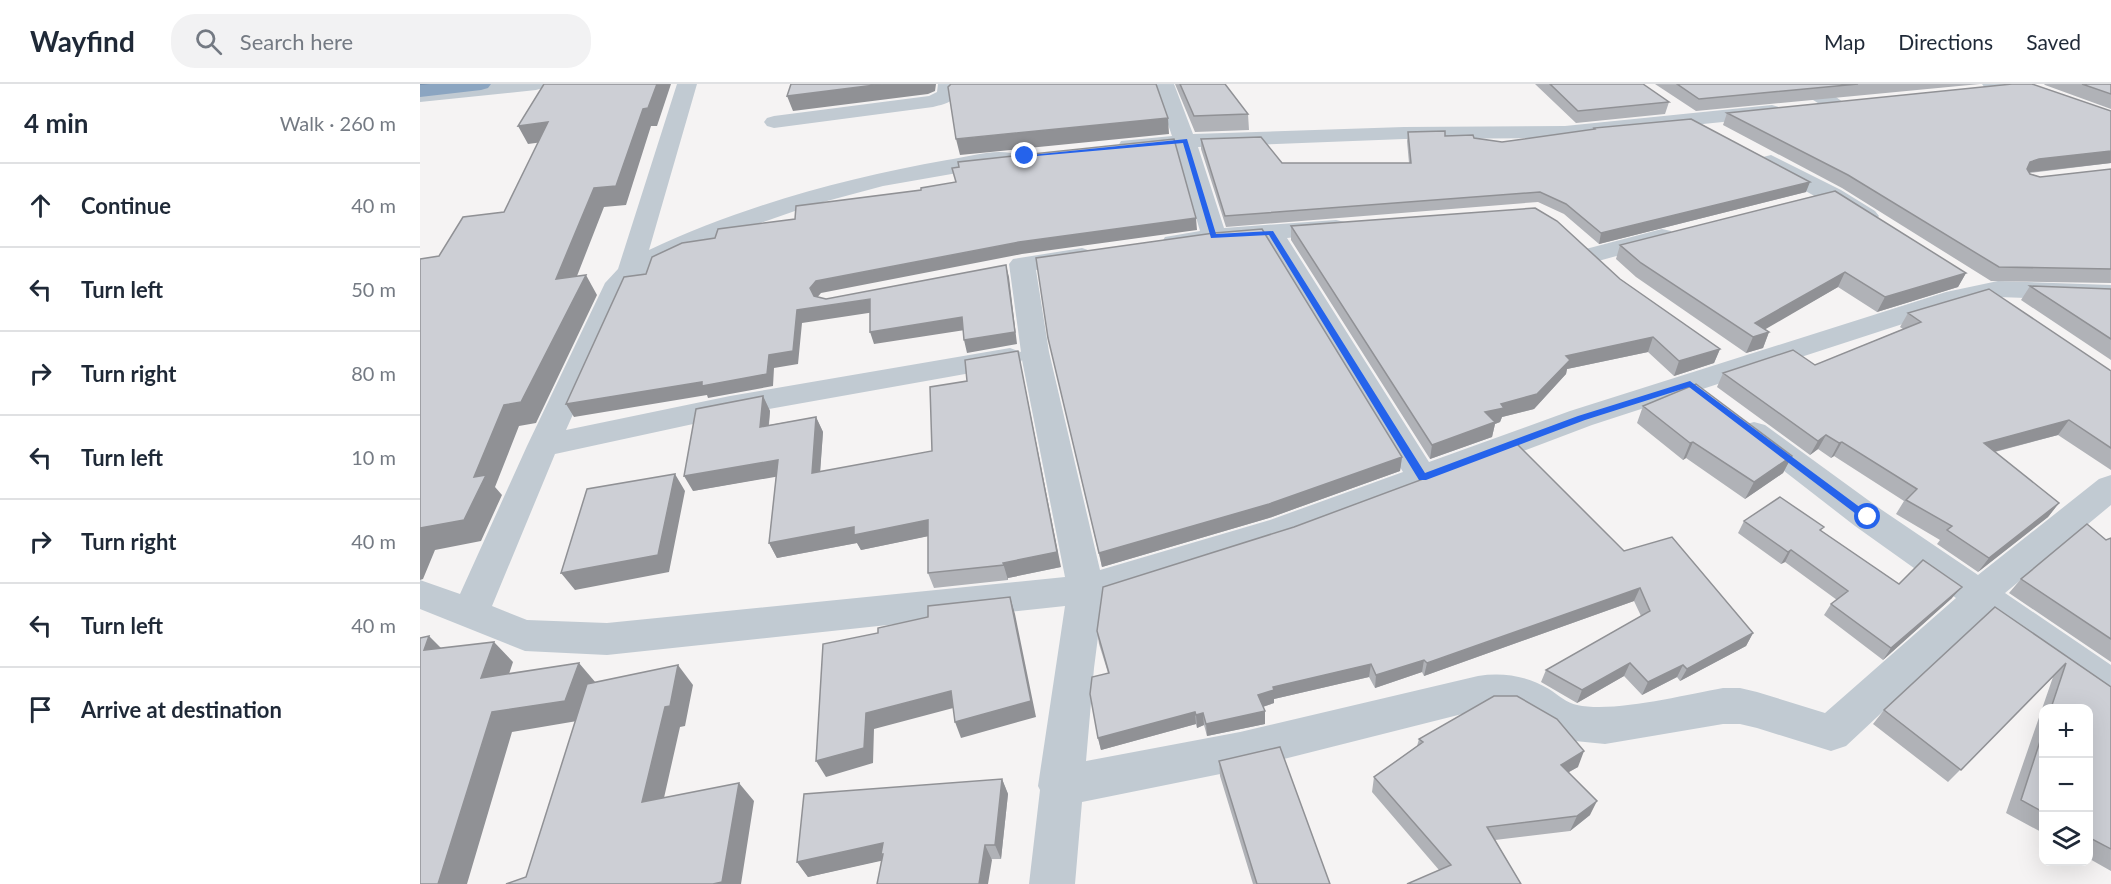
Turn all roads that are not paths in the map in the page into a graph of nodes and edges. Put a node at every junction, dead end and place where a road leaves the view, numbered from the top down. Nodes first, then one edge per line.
1 (482, 84) edge
2 (536, 84) edge
3 (687, 84) edge
4 (948, 84) edge
5 (1164, 84) edge
6 (1805, 84) edge
7 (2006, 87) edge
8 (420, 91) edge
9 (1967, 93) edge
10 (420, 96) edge
11 (1663, 101) edge
12 (1861, 103) edge
13 (1837, 105) junction
14 (1688, 118) junction
15 (774, 122) dead end
16 (1185, 141) junction
17 (1105, 148) edge
18 (1025, 156) edge
19 (1833, 195) junction
20 (1799, 202) edge
21 (1354, 226) edge
22 (1884, 227) edge
23 (1685, 231) edge
24 (1271, 232) junction
25 (1571, 234) edge
26 (1214, 237) junction
27 (1150, 246) edge
28 (1105, 252) edge
29 (1591, 255) junction
30 (631, 270) junction
31 (1954, 272) edge
32 (1617, 277) edge
33 (1984, 291) junction
34 (2111, 293) edge
35 (2014, 310) edge
36 (1713, 347) edge
37 (1035, 352) junction
38 (1743, 367) junction
39 (1690, 384) junction
40 (543, 446) junction
41 (1423, 478) junction
42 (2111, 487) edge
43 (1086, 589) junction
44 (420, 594) edge
45 (1981, 596) junction
46 (470, 614) junction
47 (2111, 687) edge
48 (1060, 786) junction
49 (1052, 884) edge

1 - 8 highway
2 - 10 street
3 - 30 street
4 - 15 street
5 - 16 street
6 - 13 street
7 - 9 street
11 - 14 street
12 - 13 street
13 - 14 street
14 - 16 street
14 - 19 street
16 - 17 street
16 - 26 street
18 - 30 street
19 - 20 street
19 - 22 street
21 - 24 street
23 - 29 street
24 - 26 street
24 - 41 street
25 - 29 street
26 - 27 street
28 - 37 street
29 - 32 street
30 - 40 street
31 - 33 street
33 - 34 street
33 - 35 street
33 - 38 street
36 - 38 street
37 - 40 street
37 - 43 street
38 - 39 street
39 - 41 street
39 - 45 street
40 - 46 street
41 - 43 street
42 - 45 street
43 - 46 street
43 - 48 street
44 - 46 street
45 - 47 street
45 - 48 street
48 - 49 street

